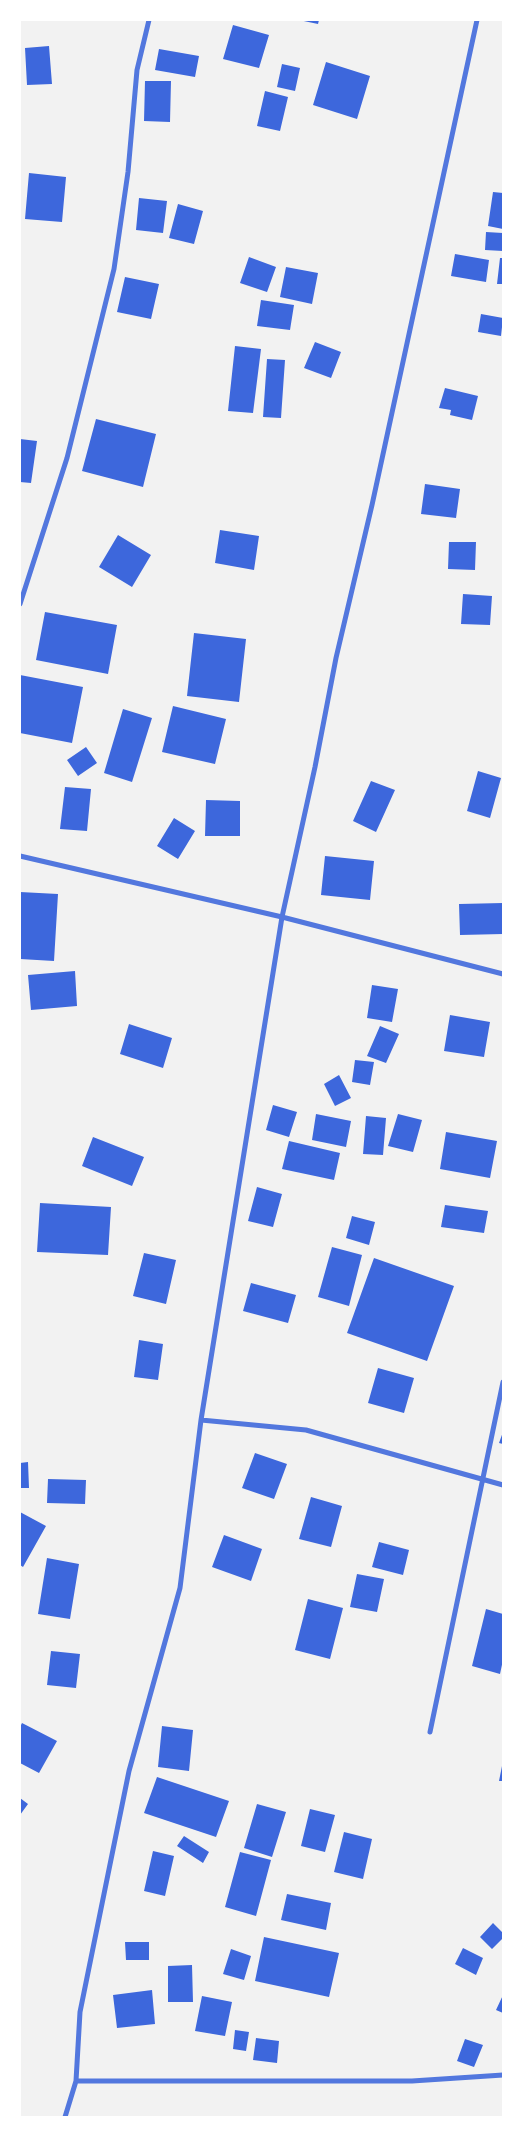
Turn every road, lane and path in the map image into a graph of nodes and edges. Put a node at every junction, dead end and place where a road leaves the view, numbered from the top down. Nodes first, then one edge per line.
1 (148, 20) edge
2 (477, 20) edge
3 (20, 604) edge
4 (20, 856) edge
5 (282, 917) junction
6 (503, 974) edge
7 (503, 1382) edge
8 (201, 1420) junction
9 (483, 1481) junction
10 (503, 1485) edge
11 (430, 1732) dead end
12 (503, 2075) edge
13 (76, 2081) junction
14 (65, 2117) edge

1 - 3 street
2 - 5 street
4 - 5 street
5 - 6 street
5 - 8 street
7 - 9 street
8 - 9 street
8 - 13 street
9 - 10 street
9 - 11 street
12 - 13 street
13 - 14 street

